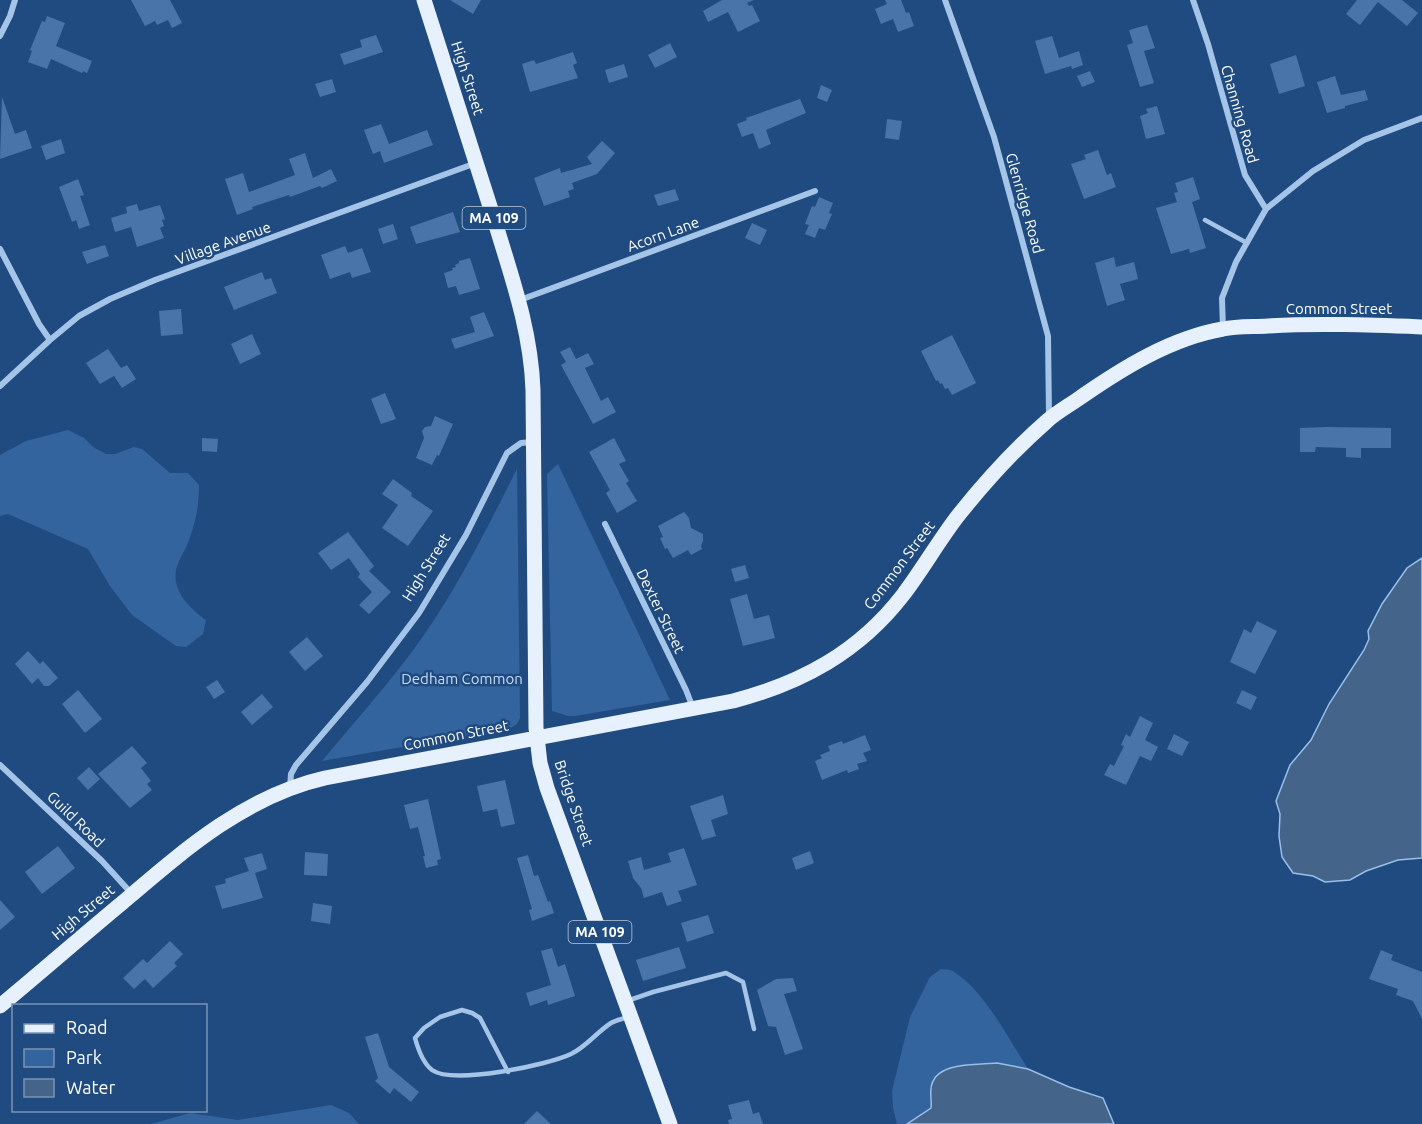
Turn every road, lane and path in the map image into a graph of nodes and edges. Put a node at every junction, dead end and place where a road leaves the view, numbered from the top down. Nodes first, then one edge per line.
1 (15, 0) edge
2 (424, 0) edge
3 (945, 0) edge
4 (1192, 0) edge
5 (0, 36) edge
6 (1422, 118) edge
7 (477, 163) junction
8 (815, 191) dead end
9 (1266, 209) junction
10 (1205, 220) dead end
11 (1247, 243) junction
12 (0, 249) edge
13 (519, 300) junction
14 (1422, 327) edge
15 (1223, 329) junction
16 (50, 340) junction
17 (0, 386) edge
18 (1049, 419) junction
19 (533, 441) junction
20 (605, 524) dead end
21 (693, 709) junction
22 (537, 738) junction
23 (0, 765) edge
24 (291, 788) junction
25 (132, 894) junction
26 (0, 1006) edge
27 (629, 1009) junction
28 (754, 1029) dead end
29 (508, 1072) junction
30 (670, 1124) edge

1 - 5 street
2 - 7 main road, High Street / MA 109
3 - 18 street, Glenridge Road
4 - 9 street, Channing Road
6 - 9 street
7 - 13 main road, High Street / MA 109
7 - 16 street, Village Avenue
8 - 13 street, Acorn Lane
9 - 11 street
10 - 11 lane
11 - 15 street
12 - 16 street
13 - 19 main road, High Street / MA 109
14 - 15 main road, Common Street
15 - 18 main road, Common Street
16 - 17 street, Village Avenue
18 - 21 main road, Common Street
19 - 22 main road, Bridge Street / MA 109
19 - 24 street, High Street
20 - 21 street, Dexter Street
21 - 22 main road, Common Street
22 - 24 main road, Common Street
22 - 27 main road, Bridge Street / MA 109
23 - 25 street, Guild Road
24 - 25 main road, High Street
25 - 26 main road, High Street
27 - 28 lane
27 - 29 lane
27 - 30 main road, Bridge Street / MA 109
29 - 29 lane

